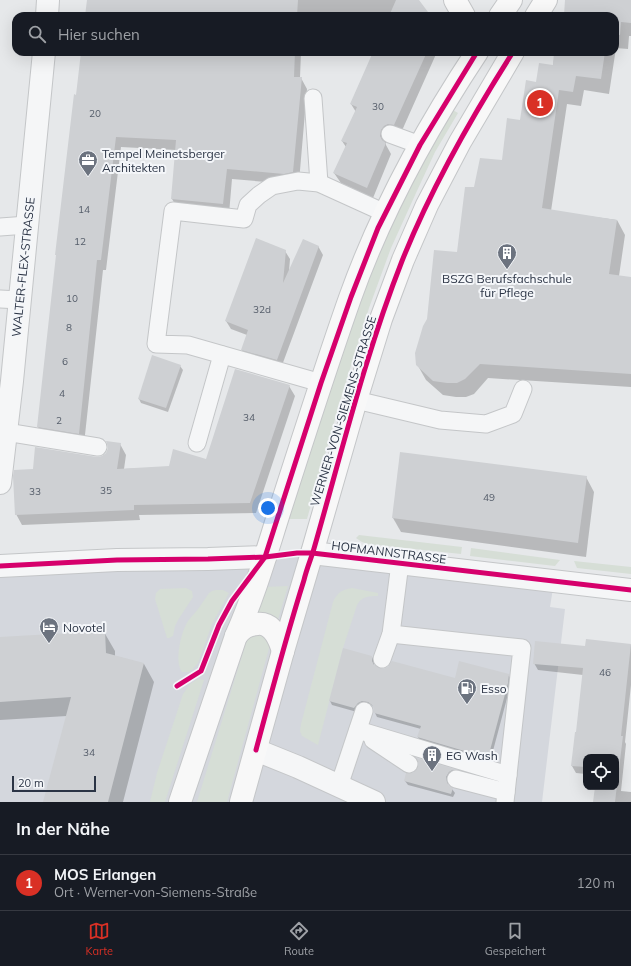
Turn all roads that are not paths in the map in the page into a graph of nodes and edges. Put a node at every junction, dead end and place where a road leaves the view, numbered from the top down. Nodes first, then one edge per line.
1 (48, 0) edge
2 (455, 0) edge
3 (511, 0) edge
4 (546, 0) edge
5 (48, 12) edge
6 (462, 12) edge
7 (503, 12) edge
8 (538, 12) edge
9 (44, 56) edge
10 (473, 56) edge
11 (511, 56) edge
12 (313, 98) dead end
13 (390, 134) dead end
14 (420, 145) junction
15 (319, 183) junction
16 (385, 213) junction
17 (27, 225) junction
18 (0, 227) edge
19 (10, 300) edge
20 (222, 355) junction
21 (321, 384) junction
22 (523, 389) dead end
23 (356, 400) junction
24 (6, 432) junction
25 (197, 443) dead end
26 (98, 447) dead end
27 (0, 482) edge
28 (312, 553) junction
29 (265, 557) junction
30 (400, 563) junction
31 (0, 566) edge
32 (631, 590) edge
33 (391, 634) junction
34 (236, 636) junction
35 (283, 650) junction
36 (382, 659) dead end
37 (364, 711) dead end
38 (358, 730) junction
39 (256, 750) junction
40 (409, 764) dead end
41 (508, 775) junction
42 (456, 779) dead end
43 (339, 786) junction
44 (506, 797) edge
45 (180, 802) edge
46 (241, 802) edge
47 (374, 802) edge

1 - 5 street
2 - 6 main road
3 - 7 main road
4 - 8 main road
9 - 17 street, WALTER-FLEX-STRASSE
10 - 14 main road
11 - 23 main road, WERNER-VON-SIEMENS-STRASSE
12 - 15 lane
13 - 14 lane
14 - 16 main road
15 - 16 lane
15 - 20 lane
16 - 21 main road
17 - 18 lane
17 - 19 street, WALTER-FLEX-STRASSE
19 - 24 street, WALTER-FLEX-STRASSE
20 - 21 lane
20 - 25 lane
21 - 29 main road
22 - 23 lane
23 - 28 main road, WERNER-VON-SIEMENS-STRASSE
24 - 26 lane
24 - 27 street, WALTER-FLEX-STRASSE
28 - 30 street, HOFMANNSTRASSE
28 - 35 main road, WERNER-VON-SIEMENS-STRASSE
29 - 31 street
29 - 34 main road
30 - 32 street, HOFMANNSTRASSE
30 - 33 lane
33 - 36 lane
33 - 41 lane
34 - 35 main road
34 - 45 main road
35 - 39 main road, WERNER-VON-SIEMENS-STRASSE
37 - 38 lane
38 - 40 lane
38 - 41 lane
38 - 43 lane
39 - 43 street
39 - 46 main road, WERNER-VON-SIEMENS-STRASSE
41 - 44 lane
42 - 44 lane
43 - 47 street

